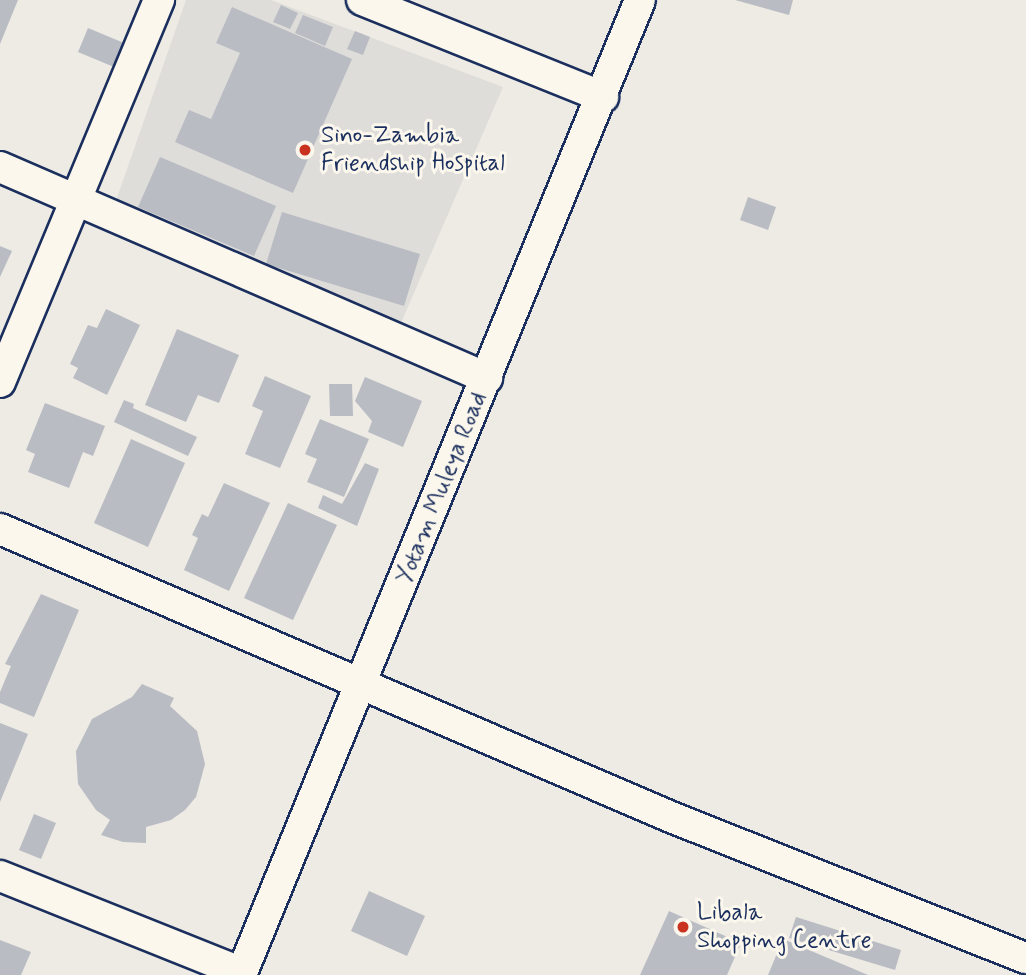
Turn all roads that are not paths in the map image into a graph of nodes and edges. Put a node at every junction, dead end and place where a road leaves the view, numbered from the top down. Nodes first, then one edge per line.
1 (159, 0) edge
2 (362, 0) edge
3 (640, 0) edge
4 (603, 97) junction
5 (0, 167) edge
6 (76, 200) junction
7 (488, 378) junction
8 (0, 382) edge
9 (0, 529) edge
10 (363, 683) junction
11 (0, 876) edge
12 (1026, 958) edge
13 (241, 974) edge

1 - 6 street
2 - 4 street
3 - 4 street, Yotam Muleya Road
4 - 7 street, Yotam Muleya Road
5 - 6 street
6 - 7 street
6 - 8 street
7 - 10 street, Yotam Muleya Road
9 - 10 street
10 - 12 street
10 - 13 street, Yotam Muleya Road
11 - 13 street

